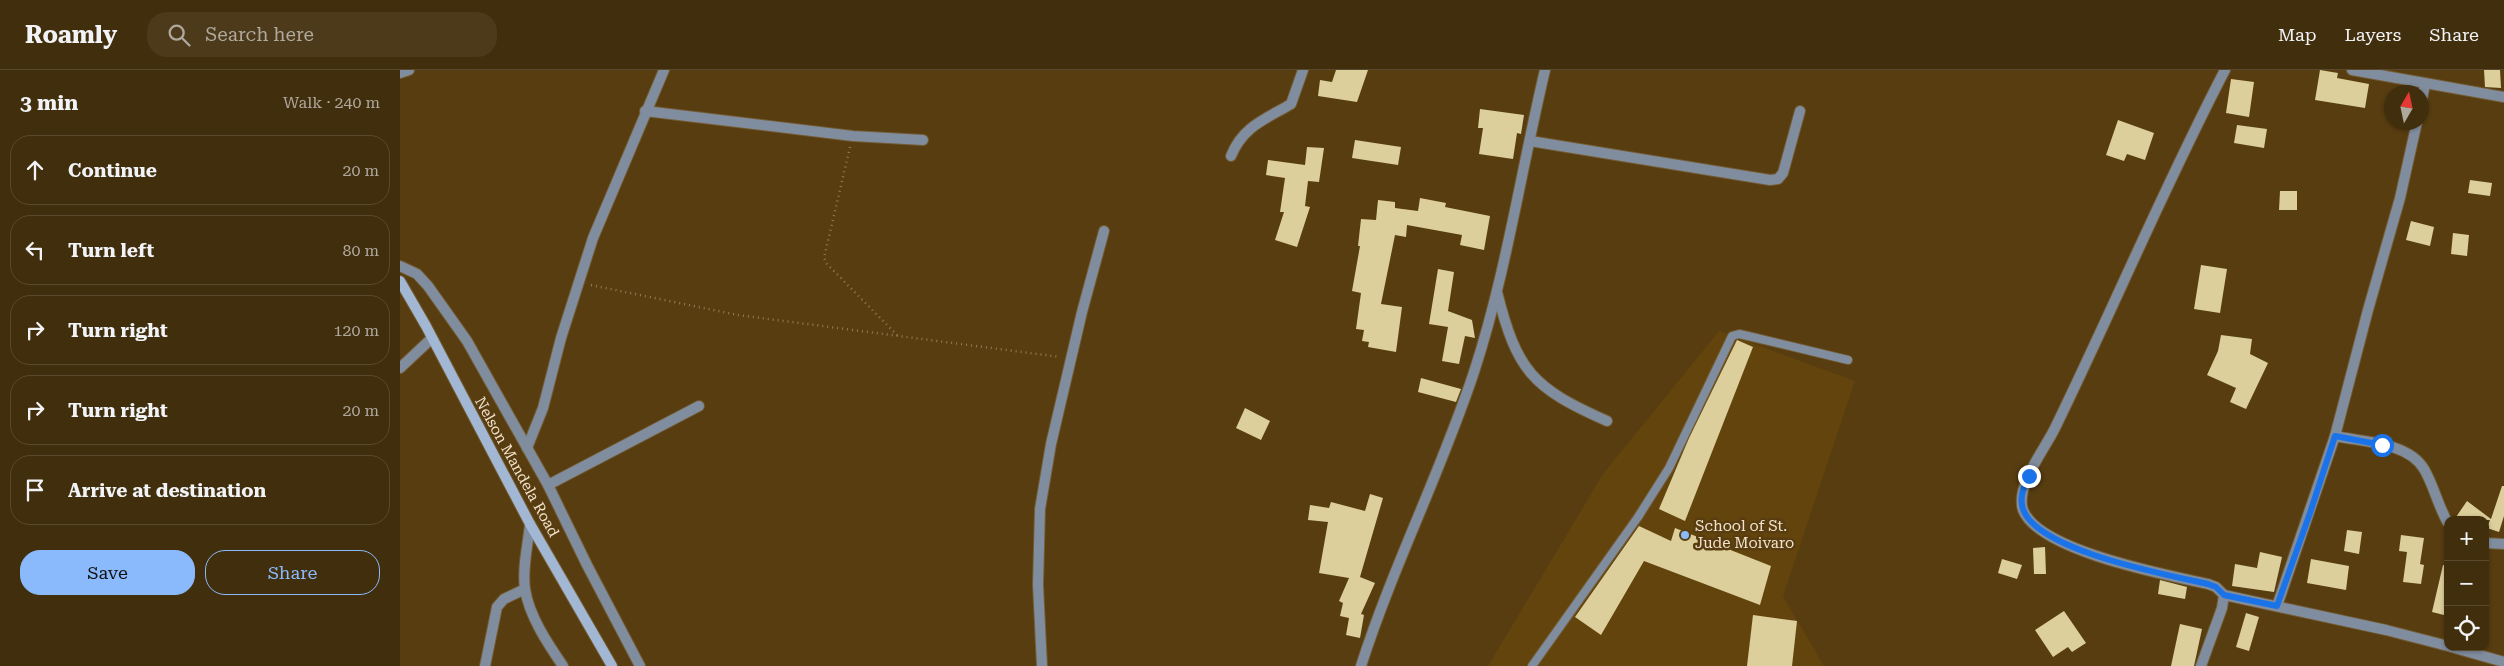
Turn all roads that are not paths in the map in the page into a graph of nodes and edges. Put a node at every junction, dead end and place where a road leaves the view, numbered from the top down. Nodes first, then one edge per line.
1 (408, 70) edge
2 (664, 70) edge
3 (1303, 70) edge
4 (1544, 70) edge
5 (2225, 70) edge
6 (2352, 70) edge
7 (400, 74) edge
8 (2425, 84) joint
9 (2504, 96) edge
10 (1800, 110) dead end
11 (645, 111) junction
12 (2415, 130) edge
13 (923, 140) dead end
14 (1530, 141) junction
15 (1231, 156) dead end
16 (1104, 231) dead end
17 (400, 266) edge
18 (400, 280) edge
19 (1497, 291) junction
20 (431, 339) junction
21 (1848, 360) dead end
22 (400, 368) edge
23 (699, 406) dead end
24 (1607, 421) dead end
25 (2335, 436) junction
26 (528, 448) junction
27 (548, 485) junction
28 (2445, 516) edge
29 (530, 524) junction
30 (2489, 543) edge
31 (2504, 544) edge
32 (525, 589) junction
33 (2224, 595) junction
34 (2277, 606) junction
35 (2444, 646) edge
36 (2464, 651) edge
37 (2504, 662) edge
38 (485, 666) edge
39 (563, 666) edge
40 (612, 666) edge
41 (640, 666) edge
42 (1042, 666) edge
43 (1361, 666) edge
44 (1532, 666) edge
45 (2201, 666) edge

1 - 7 street
2 - 11 street
3 - 15 street
4 - 14 street
5 - 33 street
6 - 8 street
8 - 9 street
10 - 14 street
11 - 13 street
11 - 26 street
12 - 25 street
14 - 19 street
16 - 42 street
17 - 26 street
18 - 20 main road, Nelson Mandela Road
19 - 24 street
19 - 43 street
20 - 22 street
20 - 29 main road, Nelson Mandela Road
21 - 44 lane
23 - 27 street
25 - 28 street
25 - 34 street
26 - 27 street
27 - 41 street
29 - 32 street
29 - 40 main road, Nelson Mandela Road
30 - 31 street
32 - 38 street
32 - 39 street
33 - 34 street
33 - 45 street
34 - 35 street
36 - 37 street

